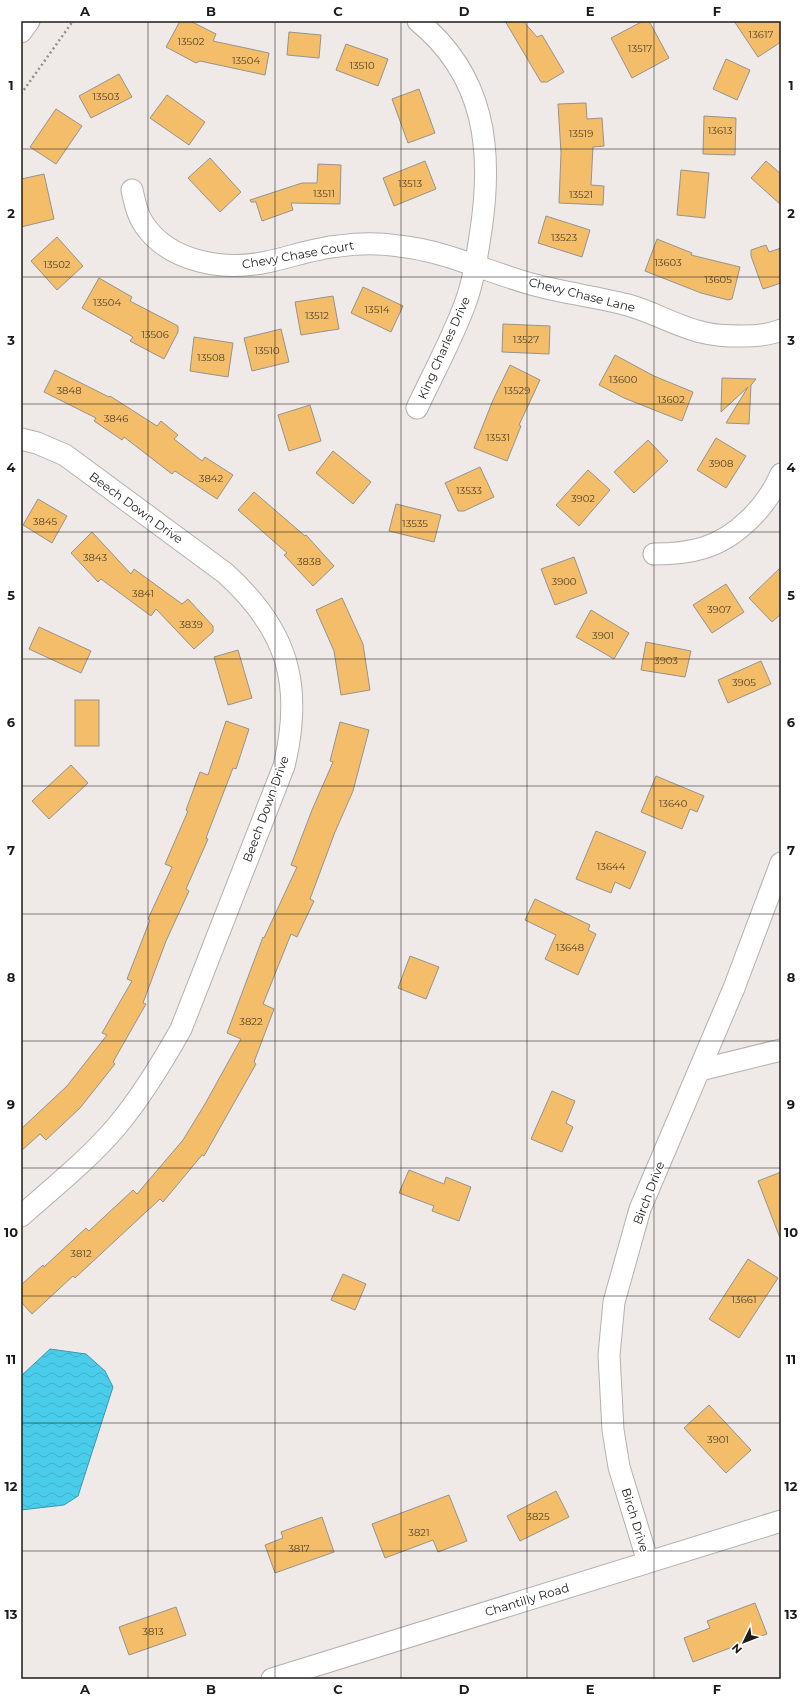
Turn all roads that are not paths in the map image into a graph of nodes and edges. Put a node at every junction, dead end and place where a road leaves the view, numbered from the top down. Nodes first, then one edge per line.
1 (29, 21) edge
2 (418, 21) edge
3 (21, 32) edge
4 (132, 190) dead end
5 (476, 265) junction
6 (780, 335) edge
7 (417, 408) dead end
8 (21, 439) edge
9 (781, 474) edge
10 (654, 554) dead end
11 (781, 863) edge
12 (781, 1050) edge
13 (700, 1070) junction
14 (21, 1216) edge
15 (781, 1521) edge
16 (648, 1562) junction
17 (272, 1679) edge

1 - 3 street
2 - 5 street, King Charles Drive
4 - 5 street, Chevy Chase Court
5 - 6 street, Chevy Chase Lane
5 - 7 street, King Charles Drive
8 - 14 street, Beech Down Drive
9 - 10 street
11 - 13 street, Birch Drive
12 - 13 street
13 - 16 street, Birch Drive
15 - 16 street, Chantilly Road
16 - 17 street, Chantilly Road

